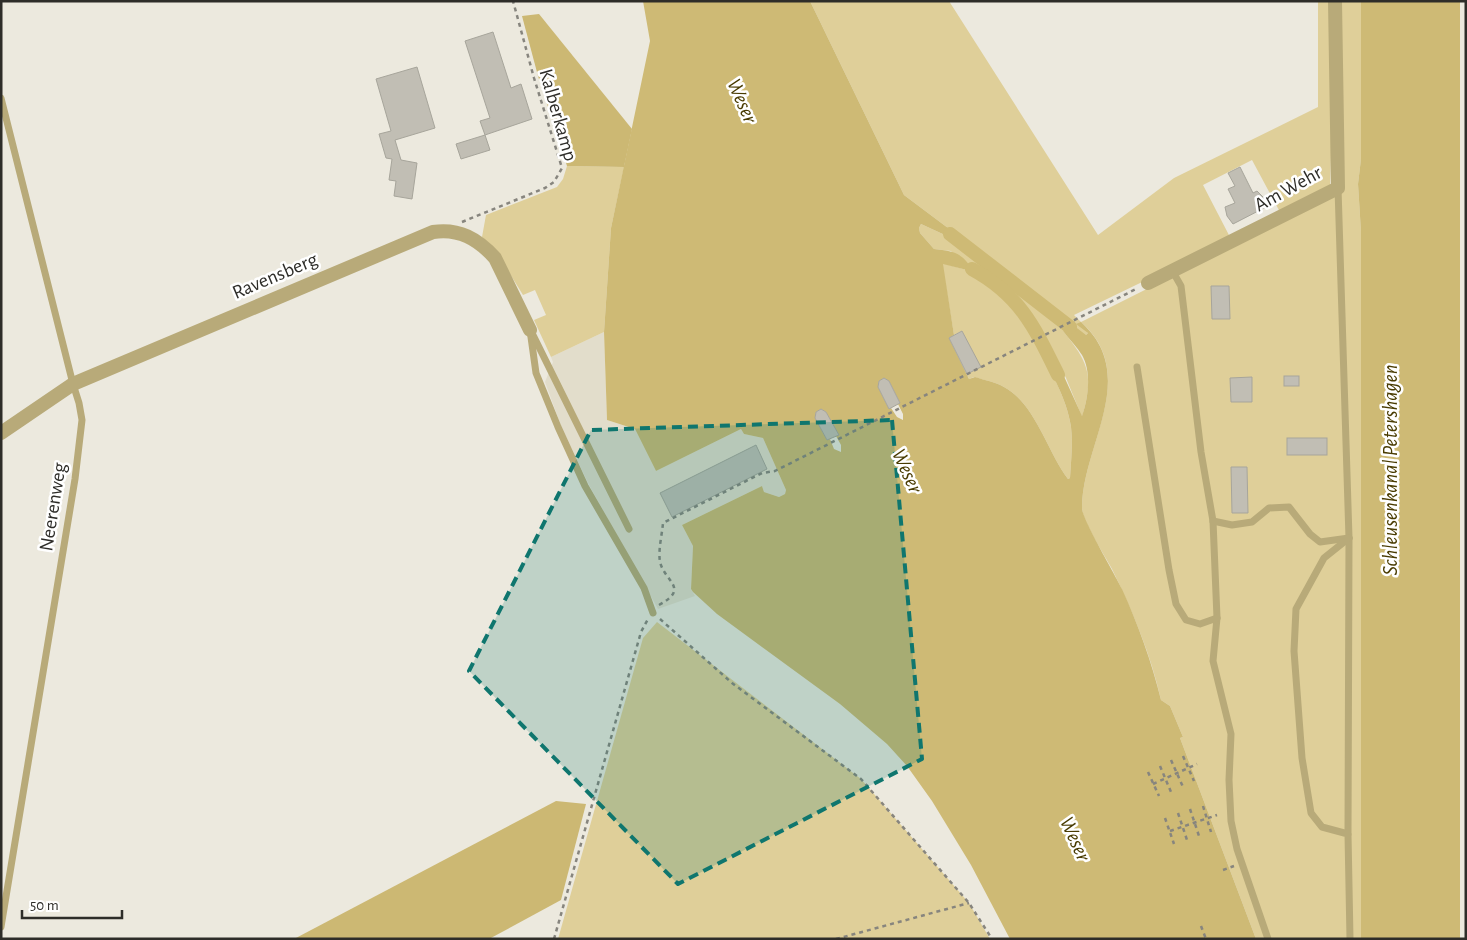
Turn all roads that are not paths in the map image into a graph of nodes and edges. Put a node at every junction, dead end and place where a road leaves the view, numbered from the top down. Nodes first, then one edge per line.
1 (1335, 1) edge
2 (1, 98) edge
3 (1338, 188) junction
4 (1173, 272) junction
5 (1148, 284) road end
6 (530, 330) junction
7 (1137, 367) dead end
8 (73, 384) junction
9 (1, 432) edge
10 (1213, 521) junction
11 (629, 529) dead end
12 (1349, 538) junction
13 (653, 613) road end
14 (1217, 618) junction
15 (1348, 834) junction
16 (1, 927) edge
17 (1268, 939) edge
18 (1350, 939) edge

1 - 3 street, Am Wehr
2 - 8 lane, Neerenweg
3 - 4 street, Am Wehr
3 - 12 lane
4 - 5 street, Am Wehr
4 - 10 lane
6 - 8 street, Ravensberg
6 - 11 lane
6 - 13 lane
7 - 14 lane
8 - 9 street, Ravensberg
8 - 16 lane, Neerenweg
10 - 12 lane
10 - 14 lane
12 - 15 lane
12 - 15 lane
14 - 17 lane
15 - 18 lane

